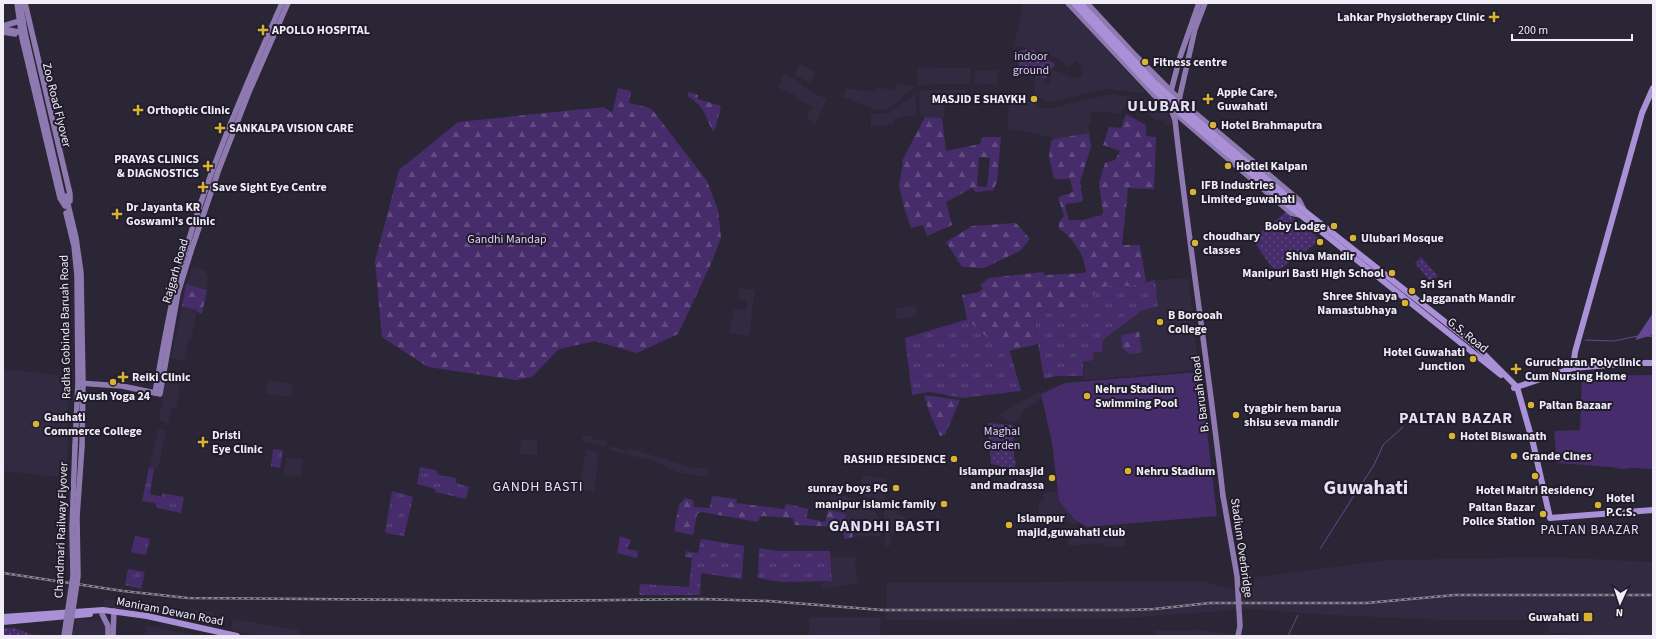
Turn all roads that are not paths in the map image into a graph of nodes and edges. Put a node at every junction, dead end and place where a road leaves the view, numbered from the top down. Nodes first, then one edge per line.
1 (18, 3) edge
2 (24, 3) edge
3 (282, 3) edge
4 (288, 3) edge
5 (1068, 3) edge
6 (1074, 3) edge
7 (1080, 3) edge
8 (1087, 3) edge
9 (1199, 3) edge
10 (1205, 3) edge
11 (24, 19) junction
12 (3, 26) edge
13 (3, 32) edge
14 (26, 34) junction
15 (1131, 51) junction
16 (1138, 58) junction
17 (1121, 61) junction
18 (1128, 68) junction
19 (1653, 88) edge
20 (1171, 91) junction
21 (1179, 98) junction
22 (1171, 109) junction
23 (1176, 118) junction
24 (65, 196) junction
25 (65, 206) junction
26 (1295, 207) junction
27 (70, 212) junction
28 (1303, 214) junction
29 (1653, 364) edge
30 (1573, 368) junction
31 (81, 383) junction
32 (1515, 387) junction
33 (158, 393) junction
34 (79, 425) joint
35 (78, 446) junction
36 (1222, 487) joint
37 (1653, 510) edge
38 (102, 612) junction
39 (114, 613) junction
40 (3, 617) edge
41 (3, 622) edge
42 (64, 636) edge
43 (70, 636) edge
44 (108, 636) edge
45 (113, 636) edge
46 (219, 636) edge
47 (237, 636) edge
48 (1238, 636) edge

1 - 11 main road, Zoo Road Flyover, bridge
2 - 11 main road
2 - 24 main road, Zoo Road Flyover, bridge
3 - 33 main road, Rajgarh Road
4 - 33 main road, Rajgarh Road
5 - 17 main road
6 - 26 main road, bridge
7 - 26 main road, bridge
8 - 15 main road
9 - 20 main road
10 - 21 main road
11 - 12 main road, bridge
11 - 14 main road, Zoo Road Flyover, bridge
12 - 14 main road, bridge
13 - 14 main road
14 - 24 main road, Zoo Road Flyover, bridge
14 - 25 main road
14 - 27 main road
15 - 16 main road
15 - 17 main road
16 - 18 main road
16 - 20 main road
17 - 18 main road
18 - 22 main road
19 - 30 main road
20 - 21 main road
20 - 22 main road
21 - 23 main road
21 - 28 main road
22 - 23 main road, B. Baruah Road
23 - 28 main road
23 - 36 main road, B. Baruah Road
24 - 25 main road, Zoo Road Flyover
24 - 27 main road, Zoo Road Flyover
25 - 31 main road, Radha Gobinda Baruah Road
26 - 28 main road, G.S. Road
27 - 31 main road, Radha Gobinda Baruah Road
28 - 32 main road, G.S. Road
29 - 30 main road
30 - 32 main road
31 - 33 main road
31 - 34 main road, Radha Gobinda Baruah Road
32 - 37 main road, G.S. Road
34 - 35 main road, Chandmari Railway Flyover
35 - 42 main road, Chandmari Railway Flyover, bridge
35 - 43 main road, Chandmari Railway Flyover, bridge
36 - 48 main road, Stadium Overbridge, bridge
38 - 39 main road, Maniram Dewan Road
38 - 40 main road, Maniram Dewan Road
38 - 41 main road, Maniram Dewan Road
38 - 44 main road
39 - 45 main road
39 - 46 main road, Maniram Dewan Road
39 - 47 main road, Maniram Dewan Road

